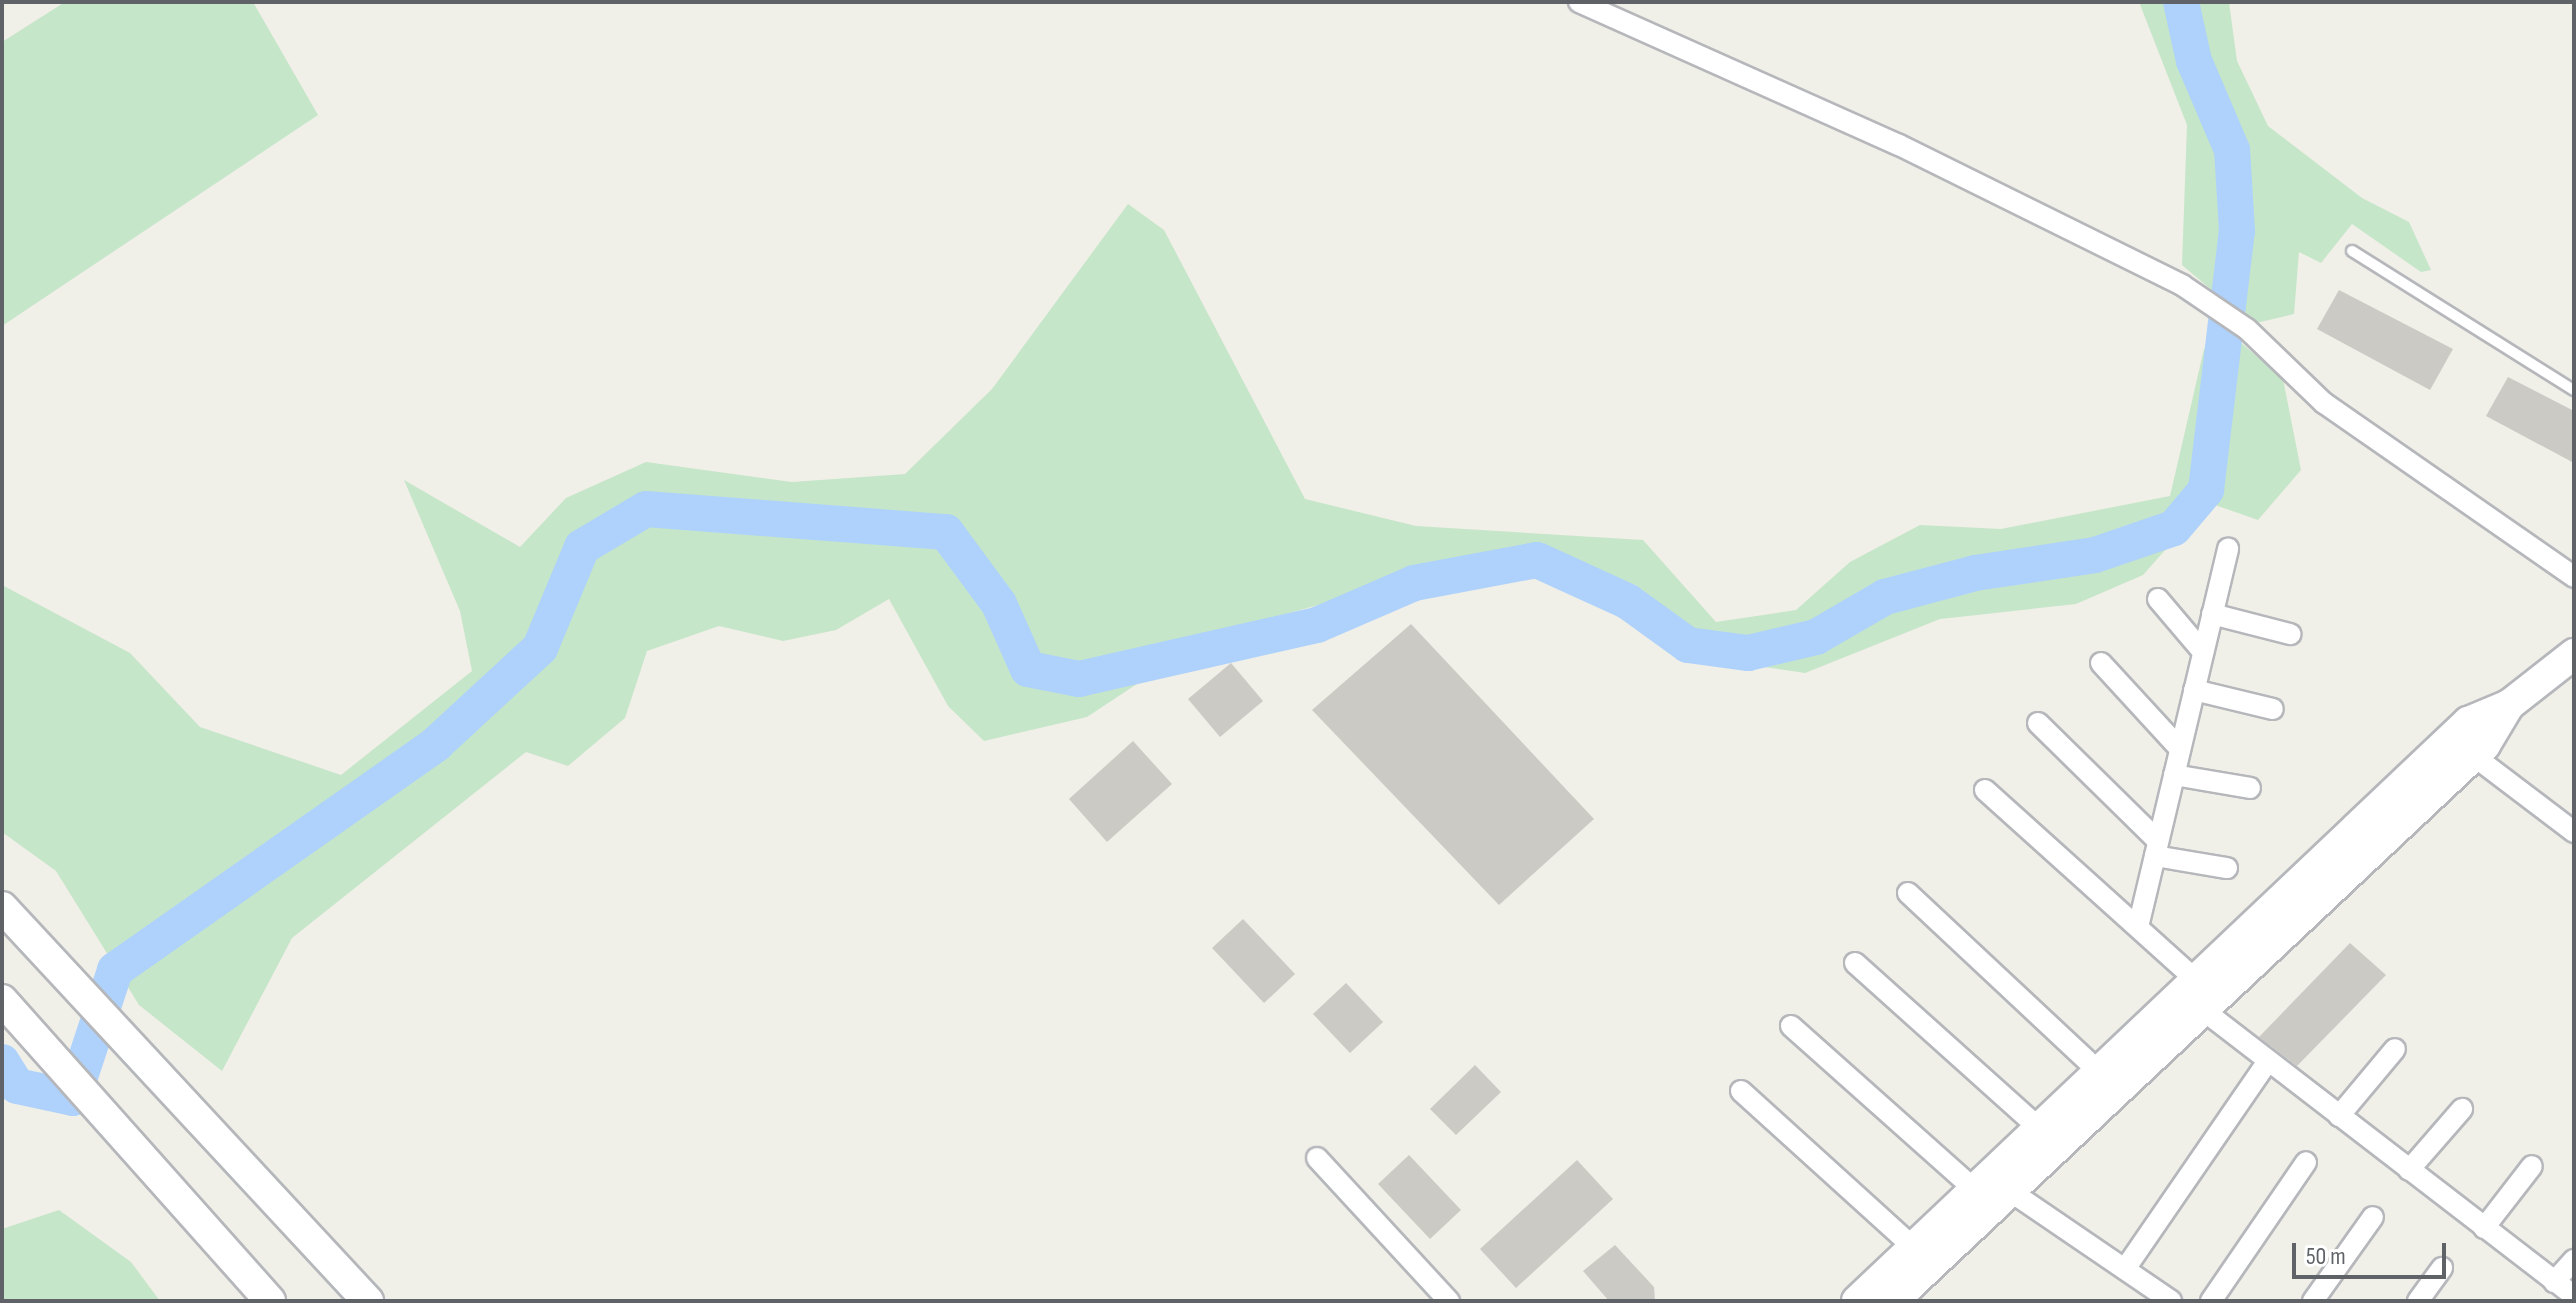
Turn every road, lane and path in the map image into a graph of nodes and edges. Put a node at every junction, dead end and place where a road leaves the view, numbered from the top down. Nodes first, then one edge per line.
1 (1579, 2) edge
2 (2352, 251) dead end
3 (2574, 390) edge
4 (2228, 549) dead end
5 (2574, 577) edge
6 (2158, 599) dead end
7 (2212, 614) junction
8 (2290, 634) dead end
9 (2203, 652) junction
10 (2574, 654) edge
11 (2101, 663) dead end
12 (2194, 690) junction
13 (2509, 705) junction
14 (2273, 709) dead end
15 (2038, 723) dead end
16 (2180, 749) junction
17 (2474, 756) junction
18 (2174, 775) junction
19 (2250, 788) dead end
20 (1985, 790) dead end
21 (2574, 832) edge
22 (2156, 848) junction
23 (2227, 868) dead end
24 (1908, 893) dead end
25 (2, 907) edge
26 (2138, 927) junction
27 (1855, 963) dead end
28 (2195, 979) junction
29 (2, 1000) edge
30 (2203, 1010) junction
31 (1791, 1026) dead end
32 (2395, 1049) dead end
33 (2268, 1061) junction
34 (2098, 1071) junction
35 (1741, 1091) dead end
36 (2462, 1109) dead end
37 (2339, 1116) junction
38 (2038, 1127) junction
39 (1317, 1158) dead end
40 (2306, 1162) dead end
41 (2532, 1166) dead end
42 (2409, 1170) junction
43 (1973, 1188) junction
44 (2010, 1191) junction
45 (2373, 1217) dead end
46 (2484, 1228) junction
47 (1912, 1246) junction
48 (2574, 1260) edge
49 (2442, 1268) dead end
50 (2125, 1269) junction
51 (2554, 1282) junction
52 (2574, 1296) edge
53 (270, 1301) edge
54 (368, 1301) edge
55 (1449, 1301) edge
56 (1857, 1301) edge
57 (1893, 1301) edge
58 (2171, 1301) edge
59 (2211, 1301) edge
60 (2313, 1301) edge
61 (2418, 1301) edge

1 - 5 street
2 - 3 lane
4 - 7 street
6 - 9 street
7 - 8 street
7 - 9 street
9 - 12 street
10 - 13 street
11 - 16 street
12 - 14 street
12 - 16 street
13 - 17 street
13 - 28 street
15 - 22 street
16 - 18 street
17 - 21 street
17 - 30 street
18 - 19 street
18 - 22 street
20 - 26 street
22 - 23 street
22 - 26 street
24 - 34 street
25 - 54 street
26 - 28 street
27 - 38 street
28 - 34 street
29 - 53 street
30 - 33 street
30 - 44 street
31 - 43 street
32 - 37 street
33 - 37 street
33 - 50 street
34 - 38 street
35 - 47 street
36 - 42 street
37 - 42 street
38 - 43 street
39 - 55 street
40 - 59 street
41 - 46 street
42 - 46 street
43 - 47 street
44 - 50 street
44 - 57 street
45 - 60 street
46 - 51 street
47 - 56 street
48 - 51 street
49 - 61 street
50 - 58 street
51 - 52 street

